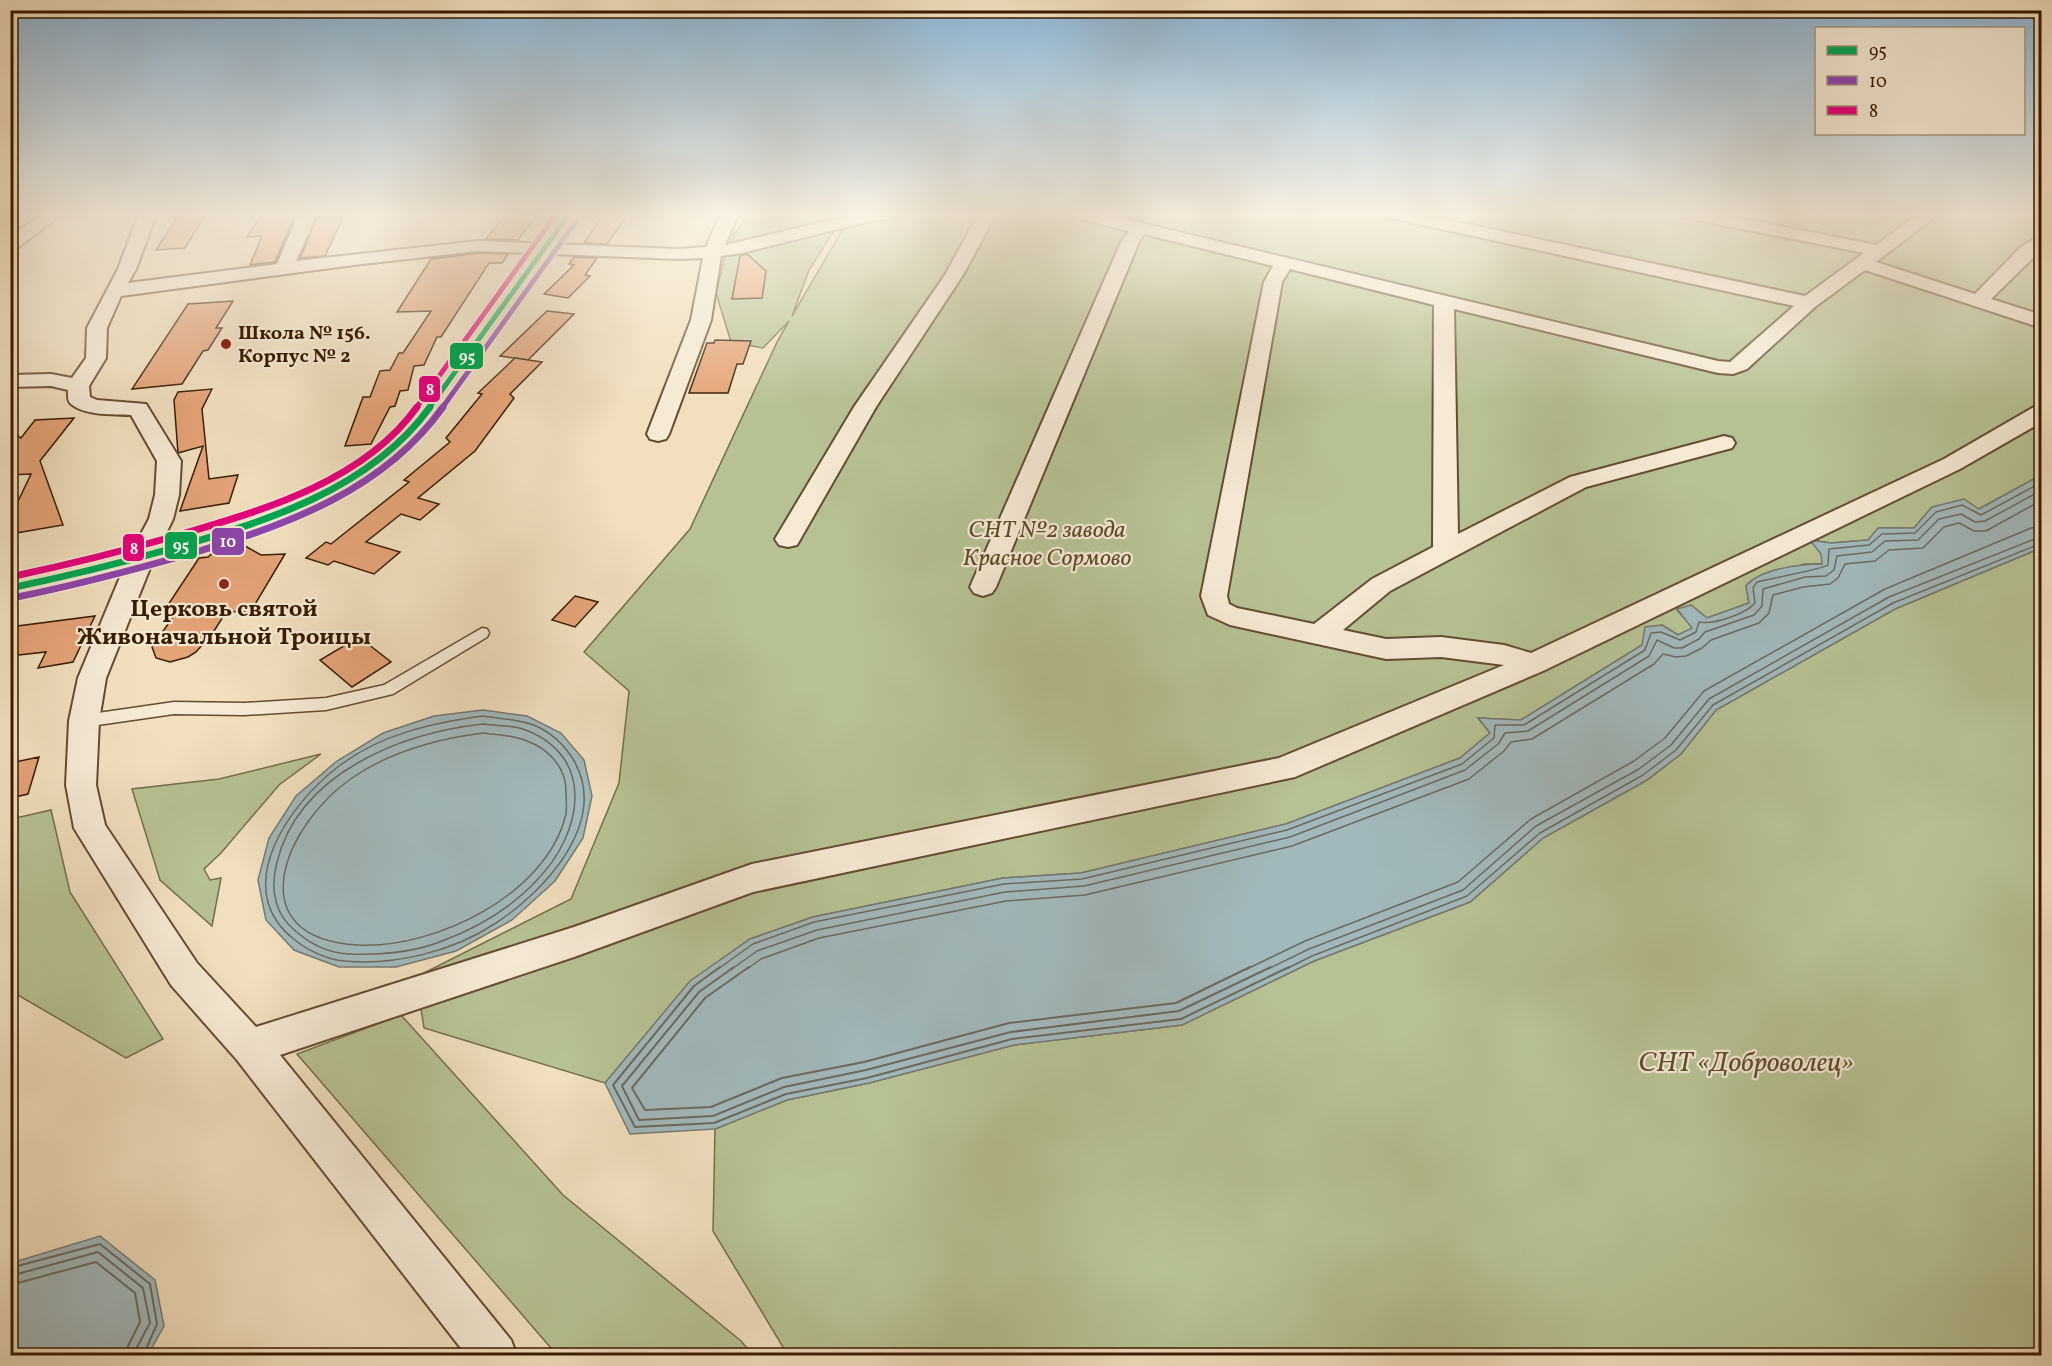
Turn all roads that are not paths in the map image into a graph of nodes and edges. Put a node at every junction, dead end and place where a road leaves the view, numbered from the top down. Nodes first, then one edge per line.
1 (123, 277) edge
2 (219, 277) edge
3 (523, 277) edge
4 (709, 277) edge
5 (953, 277) edge
6 (1115, 277) edge
7 (1276, 277) edge
8 (1340, 277) edge
9 (1687, 277) edge
10 (1846, 277) edge
11 (1904, 277) edge
12 (2002, 277) edge
13 (114, 291) junction
14 (1979, 301) junction
15 (1444, 302) junction
16 (1808, 303) junction
17 (2042, 322) edge
18 (10, 381) edge
19 (78, 386) junction
20 (2042, 412) edge
21 (657, 434) dead end
22 (1724, 443) dead end
23 (788, 539) dead end
24 (1446, 551) junction
25 (141, 558) junction
26 (983, 587) dead end
27 (10, 588) edge
28 (482, 633) dead end
29 (1318, 636) junction
30 (1533, 664) junction
31 (84, 721) junction
32 (250, 1047) junction
33 (495, 1356) edge

1 - 13 street
2 - 13 street
3 - 25 main road
4 - 21 street
5 - 23 street
6 - 26 street
7 - 29 street
8 - 15 street
9 - 16 street
10 - 16 street
11 - 14 street
12 - 14 street
13 - 19 street
14 - 17 street
15 - 16 street
15 - 24 street
18 - 19 street
19 - 25 street
20 - 30 street
22 - 24 street
24 - 29 street
25 - 27 main road
25 - 31 street
28 - 31 lane
29 - 30 street
30 - 32 street
31 - 32 street
32 - 33 street

